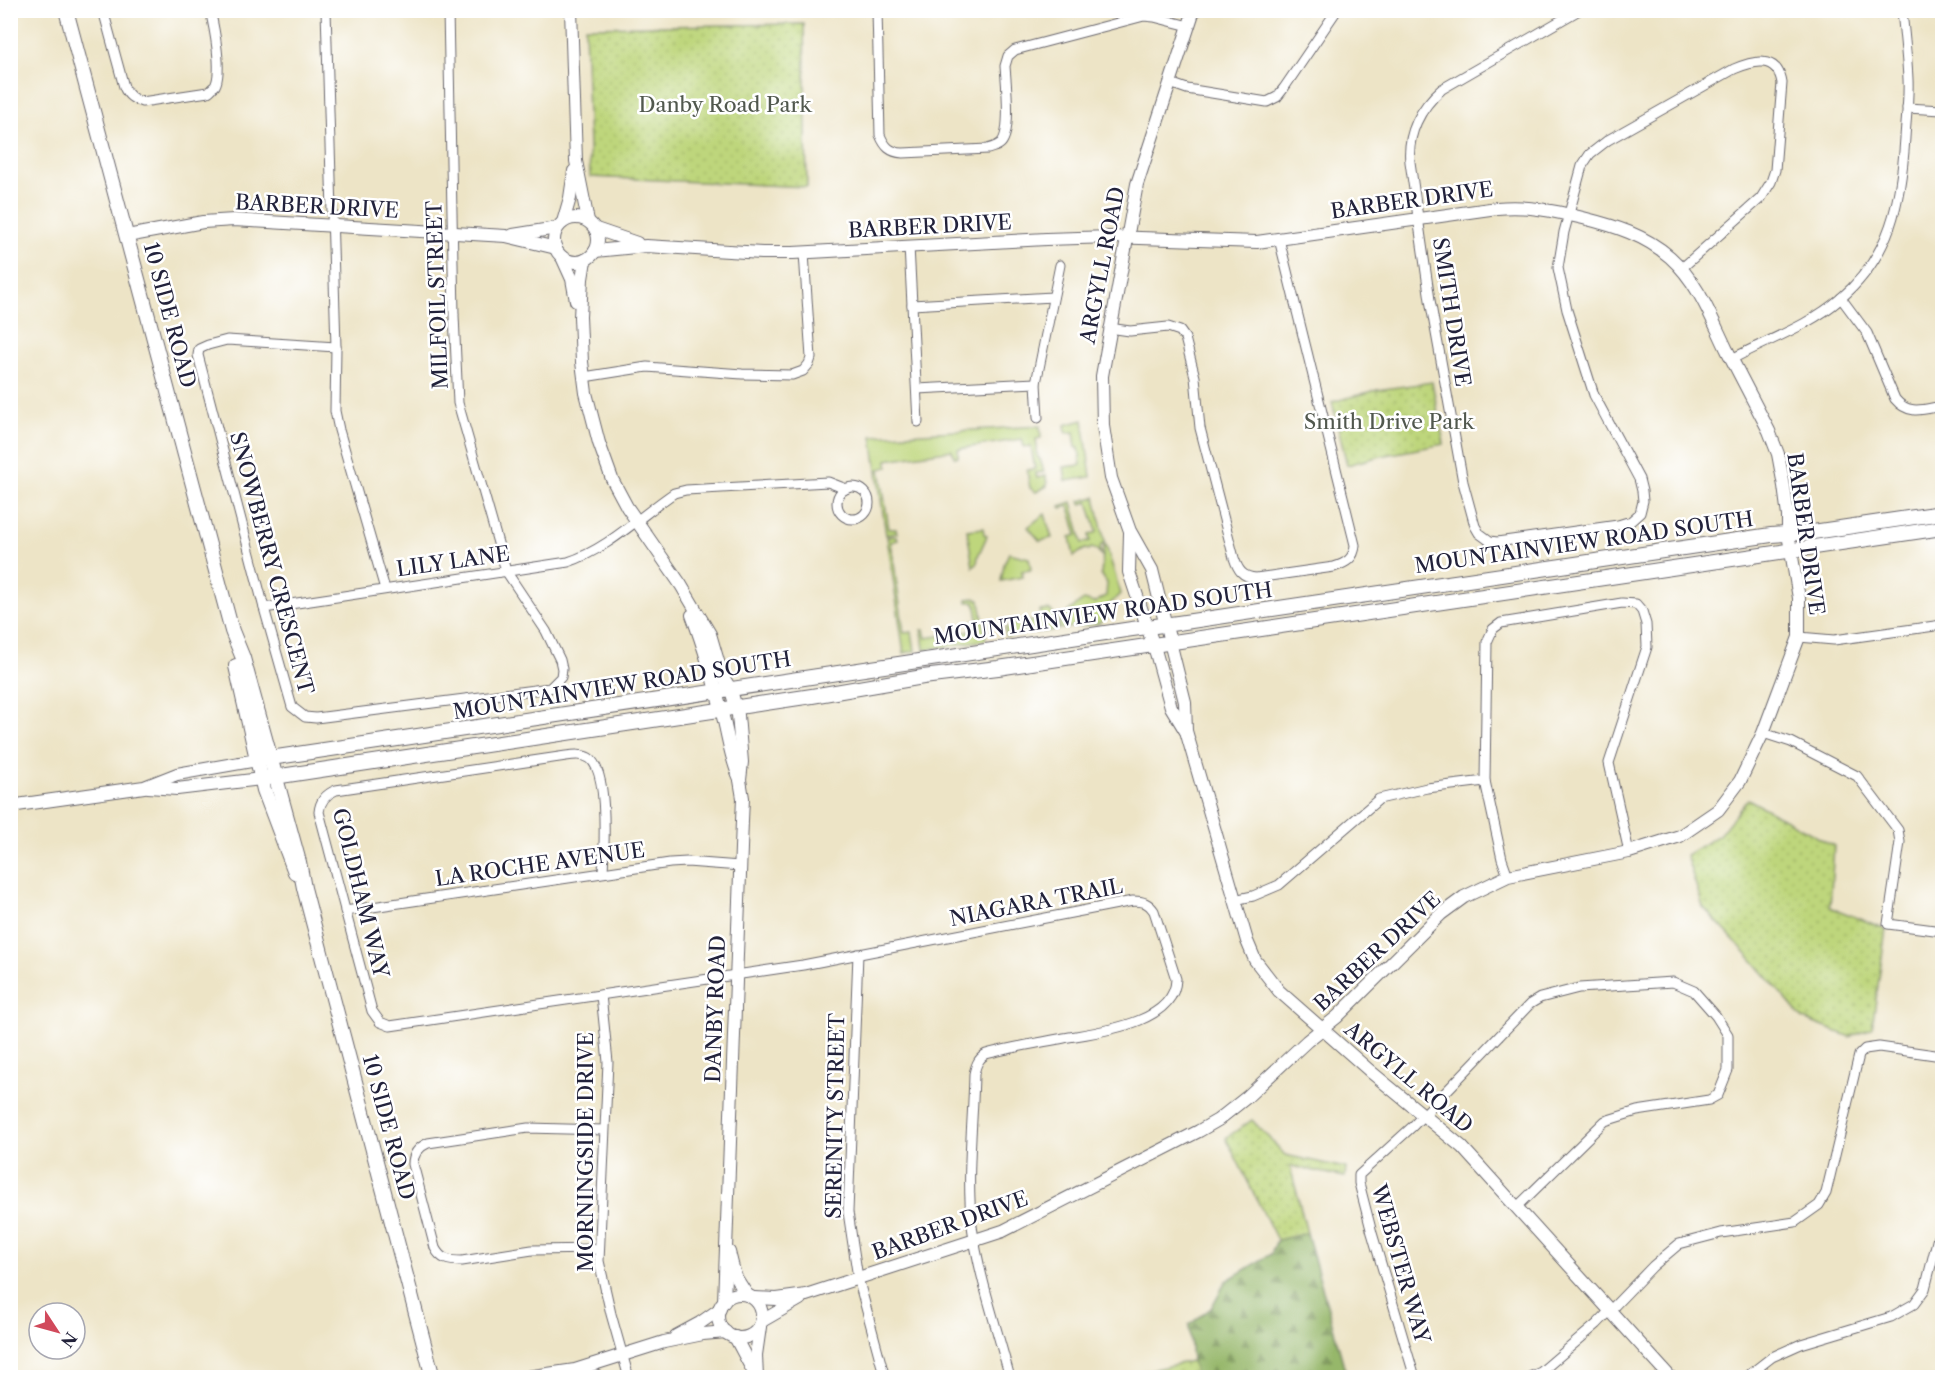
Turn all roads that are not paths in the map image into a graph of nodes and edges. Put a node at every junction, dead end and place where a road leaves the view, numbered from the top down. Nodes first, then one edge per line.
1 (66, 10) edge
2 (103, 10) edge
3 (210, 10) edge
4 (326, 10) edge
5 (448, 10) edge
6 (571, 10) edge
7 (877, 10) edge
8 (1194, 10) edge
9 (1337, 10) edge
10 (1579, 10) edge
11 (1902, 10) edge
12 (1189, 26) junction
13 (1170, 83) junction
14 (1907, 108) junction
15 (1942, 110) edge
16 (576, 161) junction
17 (1568, 214) junction
18 (1419, 218) junction
19 (332, 225) junction
20 (560, 225) junction
21 (592, 225) junction
22 (453, 234) junction
23 (128, 236) junction
24 (506, 236) junction
25 (1126, 238) junction
26 (1279, 239) junction
27 (646, 246) junction
28 (909, 246) junction
29 (559, 253) junction
30 (804, 253) junction
31 (590, 255) junction
32 (1060, 265) dead end
33 (1682, 268) junction
34 (1053, 297) junction
35 (1841, 298) junction
36 (912, 305) junction
37 (580, 317) junction
38 (1109, 328) junction
39 (336, 347) junction
40 (1732, 358) junction
41 (584, 377) junction
42 (1036, 383) junction
43 (917, 389) junction
44 (1942, 406) edge
45 (1038, 418) dead end
46 (918, 422) dead end
47 (846, 489) dead end
48 (1942, 513) edge
49 (636, 520) junction
50 (1942, 528) edge
51 (1130, 531) junction
52 (1788, 534) junction
53 (1791, 550) junction
54 (506, 572) junction
55 (681, 585) junction
56 (385, 589) junction
57 (264, 608) junction
58 (1165, 625) junction
59 (1942, 625) edge
60 (1147, 627) junction
61 (1799, 637) junction
62 (1170, 642) junction
63 (1152, 644) junction
64 (731, 690) junction
65 (717, 692) junction
66 (736, 707) junction
67 (721, 710) junction
68 (1186, 731) junction
69 (1763, 733) junction
70 (264, 760) junction
71 (268, 778) junction
72 (740, 780) junction
73 (1485, 781) junction
74 (144, 787) junction
75 (10, 806) edge
76 (1629, 852) junction
77 (740, 866) junction
78 (603, 872) junction
79 (1508, 876) junction
80 (1234, 900) junction
81 (345, 911) junction
82 (1942, 932) edge
83 (858, 954) junction
84 (735, 975) junction
85 (601, 995) junction
86 (1322, 1029) junction
87 (1942, 1056) edge
88 (1423, 1115) junction
89 (604, 1130) junction
90 (1517, 1207) junction
91 (1942, 1221) edge
92 (726, 1239) junction
93 (975, 1241) junction
94 (599, 1249) junction
95 (858, 1278) junction
96 (806, 1295) junction
97 (751, 1297) junction
98 (722, 1305) junction
99 (1611, 1311) junction
100 (761, 1324) junction
101 (730, 1335) junction
102 (664, 1342) junction
103 (623, 1355) junction
104 (434, 1377) edge
105 (520, 1377) edge
106 (629, 1377) edge
107 (756, 1377) edge
108 (885, 1377) edge
109 (1010, 1377) edge
110 (1415, 1377) edge
111 (1527, 1377) edge
112 (1671, 1377) edge
113 (1745, 1377) edge

1 - 23 main road, 10 SIDE ROAD
2 - 3 street
4 - 19 street
5 - 22 street, MILFOIL STREET
6 - 16 street
7 - 12 street
8 - 12 street, ARGYLL ROAD
9 - 13 street
10 - 18 street, SMITH DRIVE
11 - 14 street
12 - 13 street, ARGYLL ROAD
13 - 25 street, ARGYLL ROAD
14 - 15 street
14 - 35 street
16 - 20 street
16 - 21 street
17 - 18 street, BARBER DRIVE
17 - 18 street, SMITH DRIVE
17 - 33 street, BARBER DRIVE
17 - 33 street, SMITH DRIVE
18 - 26 street, BARBER DRIVE
19 - 22 street, BARBER DRIVE
19 - 23 street, BARBER DRIVE
19 - 39 street
20 - 21 street
20 - 24 street, BARBER DRIVE
20 - 29 street
21 - 27 street, BARBER DRIVE
21 - 31 street
22 - 24 street, BARBER DRIVE
22 - 54 street, MILFOIL STREET
23 - 70 main road, 10 SIDE ROAD
24 - 29 street, BARBER DRIVE
25 - 26 street, BARBER DRIVE
25 - 28 street, BARBER DRIVE
25 - 38 street, ARGYLL ROAD
26 - 38 street
27 - 30 street, BARBER DRIVE
27 - 31 street, BARBER DRIVE
28 - 30 street, BARBER DRIVE
28 - 36 street
29 - 31 street
29 - 37 street, DANBY ROAD
30 - 41 street
31 - 37 street, DANBY ROAD
32 - 34 street
33 - 40 street, BARBER DRIVE
34 - 36 street
34 - 42 street
35 - 40 street
35 - 44 street
36 - 43 street
37 - 41 street, DANBY ROAD
38 - 51 street, ARGYLL ROAD
39 - 56 street
39 - 57 street, SNOWBERRY CRESCENT
40 - 52 street, BARBER DRIVE
41 - 49 street, DANBY ROAD
42 - 43 street
42 - 45 street
43 - 46 street
47 - 49 street, LILY LANE
48 - 52 main road, MOUNTAINVIEW ROAD SOUTH
49 - 54 street, LILY LANE
49 - 55 street, DANBY ROAD
50 - 53 main road, MOUNTAINVIEW ROAD SOUTH
51 - 58 street, ARGYLL ROAD
51 - 60 street, ARGYLL ROAD
52 - 53 street, BARBER DRIVE
52 - 58 main road, MOUNTAINVIEW ROAD SOUTH
53 - 61 street, BARBER DRIVE
53 - 62 main road, MOUNTAINVIEW ROAD SOUTH
54 - 56 street, LILY LANE
54 - 57 street, SNOWBERRY CRESCENT
55 - 64 street, DANBY ROAD
55 - 65 street, DANBY ROAD
56 - 57 street, LILY LANE
58 - 60 main road, MOUNTAINVIEW ROAD SOUTH
58 - 62 street, ARGYLL ROAD
59 - 61 street
60 - 63 street, ARGYLL ROAD
60 - 64 main road, MOUNTAINVIEW ROAD SOUTH
61 - 69 street, BARBER DRIVE
62 - 63 main road, MOUNTAINVIEW ROAD SOUTH
62 - 68 street, ARGYLL ROAD
63 - 66 main road, MOUNTAINVIEW ROAD SOUTH
63 - 68 street, ARGYLL ROAD
64 - 65 main road, MOUNTAINVIEW ROAD SOUTH
64 - 66 street, DANBY ROAD
65 - 67 street, DANBY ROAD
65 - 70 main road, MOUNTAINVIEW ROAD SOUTH
66 - 67 main road, MOUNTAINVIEW ROAD SOUTH
66 - 72 street, DANBY ROAD
67 - 71 main road, MOUNTAINVIEW ROAD SOUTH
67 - 72 street, DANBY ROAD
68 - 80 street, ARGYLL ROAD
69 - 76 street, BARBER DRIVE
69 - 82 street
70 - 71 main road, 10 SIDE ROAD
70 - 74 street
71 - 74 street
71 - 104 main road, 10 SIDE ROAD
72 - 77 street, DANBY ROAD
73 - 76 street
73 - 79 street
73 - 80 street
74 - 75 street
76 - 79 street, BARBER DRIVE
77 - 78 street, LA ROCHE AVENUE
77 - 84 street, DANBY ROAD
78 - 81 street, LA ROCHE AVENUE
78 - 81 street, GOLDHAM WAY
79 - 86 street, BARBER DRIVE
80 - 86 street, ARGYLL ROAD
81 - 85 street, GOLDHAM WAY
83 - 84 street, NIAGARA TRAIL
83 - 93 street, NIAGARA TRAIL
83 - 95 street, SERENITY STREET
84 - 85 street, GOLDHAM WAY
84 - 92 street, DANBY ROAD
85 - 89 street, MORNINGSIDE DRIVE
86 - 88 street, ARGYLL ROAD
86 - 93 street, BARBER DRIVE
87 - 99 street
88 - 90 street, ARGYLL ROAD
88 - 90 street
88 - 110 street, WEBSTER WAY
89 - 94 street, MORNINGSIDE DRIVE
89 - 94 street
90 - 99 street, ARGYLL ROAD
91 - 113 street
92 - 97 street, DANBY ROAD
92 - 98 street, DANBY ROAD
93 - 95 street, BARBER DRIVE
93 - 109 street, NIAGARA TRAIL
94 - 103 street, MORNINGSIDE DRIVE
95 - 96 street, BARBER DRIVE
95 - 108 street, SERENITY STREET
96 - 97 street, BARBER DRIVE
96 - 100 street, BARBER DRIVE
97 - 98 street
97 - 100 street
98 - 101 street
98 - 102 street
99 - 111 street
99 - 112 street, ARGYLL ROAD
100 - 101 street
100 - 107 street
101 - 102 street
101 - 107 street
102 - 103 street
103 - 105 street
103 - 106 street, MORNINGSIDE DRIVE

